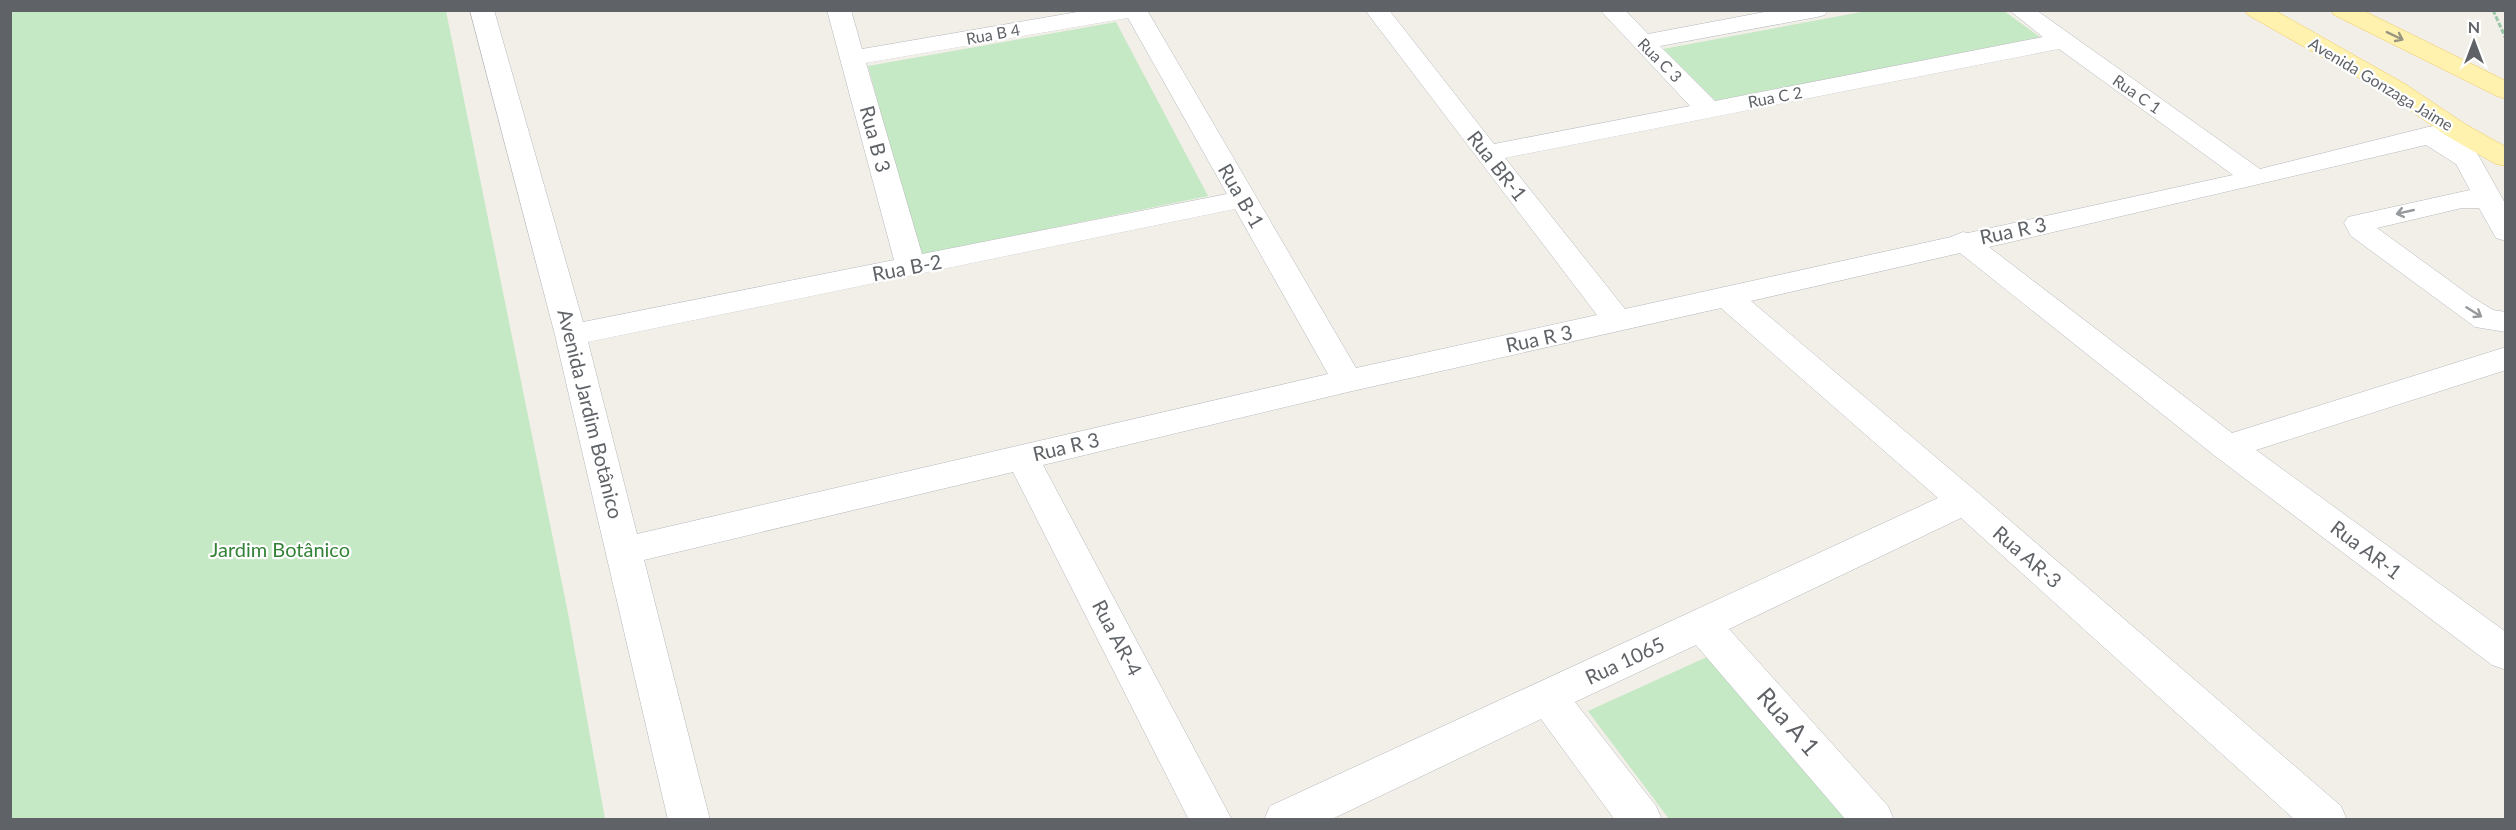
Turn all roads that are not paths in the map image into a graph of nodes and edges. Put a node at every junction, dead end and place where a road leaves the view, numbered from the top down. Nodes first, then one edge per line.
1 (482, 10) edge
2 (839, 10) edge
3 (1134, 10) edge
4 (1376, 10) edge
5 (1611, 10) edge
6 (1817, 10) edge
7 (2020, 10) edge
8 (2256, 10) edge
9 (2342, 10) edge
10 (2382, 10) edge
11 (2062, 41) junction
12 (1642, 42) junction
13 (852, 58) junction
14 (2505, 71) edge
15 (2505, 91) edge
16 (1709, 110) junction
17 (2428, 136) junction
18 (1487, 153) junction
19 (2505, 158) edge
20 (2255, 178) junction
21 (1243, 199) junction
22 (2474, 199) junction
23 (2505, 232) edge
24 (1963, 242) junction
25 (910, 268) junction
26 (1726, 297) junction
27 (1618, 321) junction
28 (2505, 322) edge
29 (571, 335) junction
30 (2505, 358) edge
31 (1348, 381) junction
32 (2227, 447) junction
33 (1023, 457) junction
34 (1965, 501) junction
35 (623, 552) junction
36 (1702, 625) junction
37 (2505, 654) edge
38 (1548, 697) junction
39 (689, 819) edge
40 (1211, 819) edge
41 (1285, 819) edge
42 (1641, 819) edge
43 (1874, 819) edge
44 (2326, 819) edge

1 - 29 street, Avenida Jardim Botânico
2 - 13 street, Rua B 3
3 - 13 street, Rua B 4
3 - 21 street, Rua B-1
4 - 18 street, Rua BR-1
5 - 12 street, Rua C 3
6 - 12 street
7 - 11 street, Rua C 1
8 - 17 main road, Avenida Gonzaga Jaime
9 -> 15 main road
10 - 14 main road
11 - 16 street, Rua C 2
11 - 20 street, Rua C 1
12 - 16 street, Rua C 3
13 - 25 street, Rua B 3
16 - 18 street, Rua C 2
17 - 19 main road, Avenida Gonzaga Jaime
17 - 20 street, Rua R 3
17 - 22 street
18 - 27 street, Rua BR-1
20 - 24 street, Rua R 3
21 - 25 street, Rua B-2
21 - 31 street, Rua B-1
22 - 23 street
22 -> 28 street
24 - 26 street, Rua R 3
24 - 32 street, Rua AR-1
25 - 29 street, Rua B-2
26 - 27 street, Rua R 3
26 - 34 street, Rua AR-3
27 - 31 street, Rua R 3
29 - 35 street, Avenida Jardim Botânico
30 - 32 street
31 - 33 street, Rua R 3
32 - 37 street, Rua AR-1
33 - 35 street, Rua R 3
33 - 40 street, Rua AR-4
34 - 36 street, Rua 1065
34 - 44 street, Rua AR-3
35 - 39 street, Avenida Jardim Botânico
36 - 38 street, Rua 1065
36 - 43 street, Rua A 1
38 - 41 street, Rua 1065
38 - 42 street

